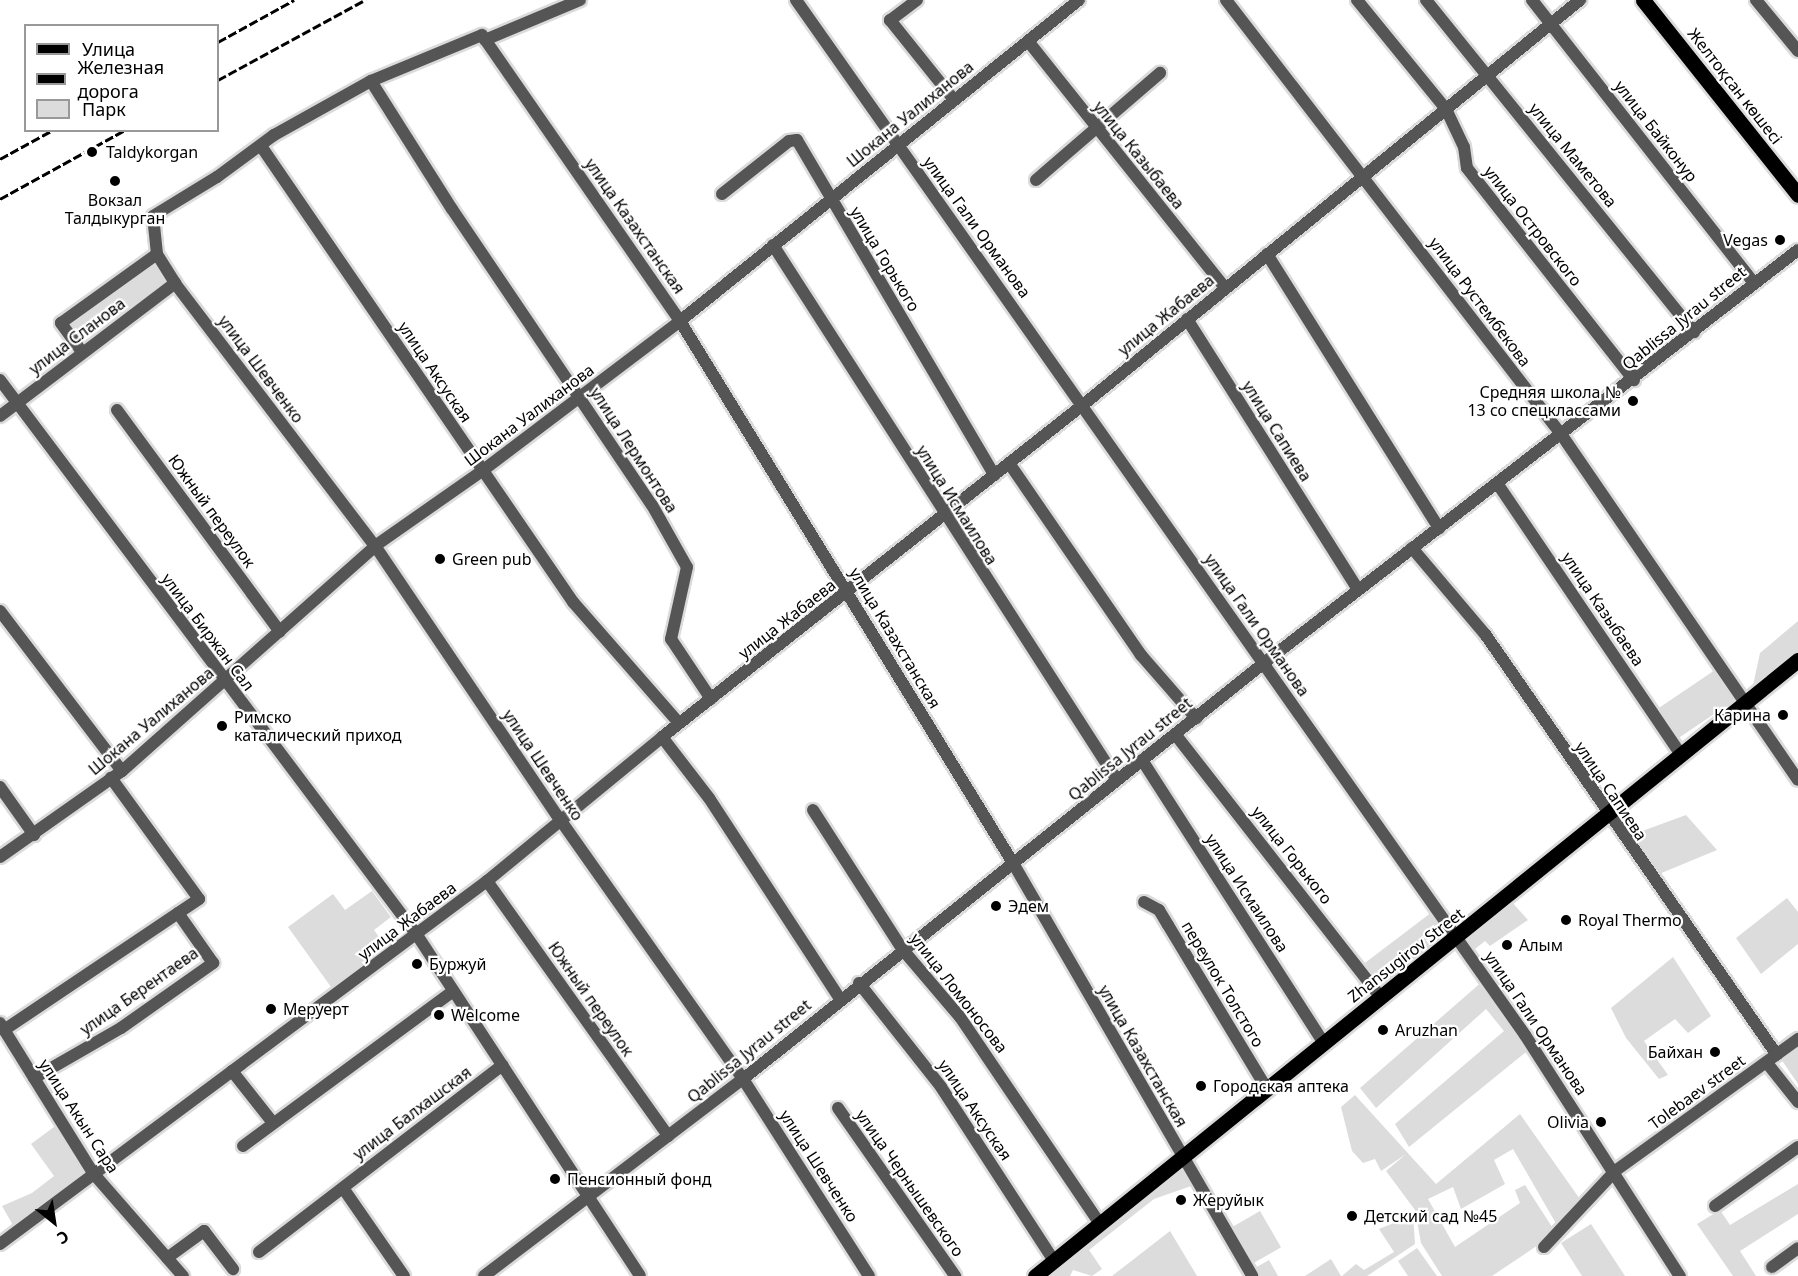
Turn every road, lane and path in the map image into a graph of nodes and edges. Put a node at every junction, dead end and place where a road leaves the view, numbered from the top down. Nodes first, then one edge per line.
1 (580, 0) edge
2 (796, 0) edge
3 (917, 0) edge
4 (1079, 0) edge
5 (1226, 0) edge
6 (1357, 0) edge
7 (1426, 0) edge
8 (1532, 0) edge
9 (1580, 0) edge
10 (1643, 0) edge
11 (1756, 0) edge
12 (1551, 24) junction
13 (483, 37) junction
14 (1028, 41) junction
15 (1798, 51) edge
16 (1160, 73) dead end
17 (1487, 75) junction
18 (371, 81) junction
19 (954, 100) junction
20 (1446, 109) junction
21 (1096, 128) junction
22 (897, 144) junction
23 (261, 146) junction
24 (1363, 176) junction
25 (1036, 180) dead end
26 (722, 194) dead end
27 (1798, 195) edge
28 (831, 198) junction
29 (773, 245) junction
30 (1798, 250) edge
31 (157, 254) junction
32 (1267, 254) junction
33 (175, 283) junction
34 (1754, 283) junction
35 (1225, 288) junction
36 (1187, 319) junction
37 (680, 321) junction
38 (1694, 332) junction
39 (82, 352) junction
40 (0, 380) edge
41 (1634, 380) junction
42 (580, 397) junction
43 (18, 402) junction
44 (1084, 404) junction
45 (117, 410) dead end
46 (0, 416) edge
47 (1561, 434) junction
48 (1010, 463) junction
49 (482, 471) junction
50 (994, 475) junction
51 (1497, 483) junction
52 (944, 515) junction
53 (1439, 528) junction
54 (375, 546) junction
55 (1412, 548) junction
56 (1358, 590) junction
57 (848, 593) junction
58 (0, 611) edge
59 (280, 632) junction
60 (1798, 660) edge
61 (1264, 663) junction
62 (224, 682) junction
63 (711, 699) junction
64 (1743, 704) junction
65 (1196, 718) junction
66 (679, 723) junction
67 (1175, 734) junction
68 (662, 737) junction
69 (1681, 754) junction
70 (1142, 760) junction
71 (122, 771) junction
72 (111, 778) junction
73 (1117, 780) junction
74 (1798, 780) edge
75 (0, 787) edge
76 (813, 810) dead end
77 (1607, 816) junction
78 (560, 820) junction
79 (34, 834) junction
80 (0, 857) edge
81 (1013, 863) junction
82 (487, 880) junction
83 (1144, 902) dead end
84 (178, 913) junction
85 (417, 935) junction
86 (1458, 938) junction
87 (903, 950) junction
88 (859, 984) junction
89 (453, 991) junction
90 (1381, 998) junction
91 (840, 999) junction
92 (2, 1027) edge
93 (1798, 1039) edge
94 (1324, 1044) junction
95 (1772, 1059) junction
96 (502, 1065) junction
97 (232, 1071) junction
98 (34, 1078) junction
99 (743, 1079) junction
100 (1267, 1089) junction
101 (1798, 1102) edge
102 (837, 1108) dead end
103 (273, 1123) junction
104 (668, 1136) junction
105 (243, 1146) dead end
106 (1798, 1147) edge
107 (1182, 1158) junction
108 (1615, 1171) junction
109 (93, 1173) junction
110 (342, 1188) junction
111 (590, 1194) junction
112 (1715, 1206) dead end
113 (1100, 1224) junction
114 (0, 1244) edge
115 (1544, 1247) dead end
116 (1798, 1248) edge
117 (259, 1252) dead end
118 (167, 1258) junction
119 (1054, 1261) junction
120 (1772, 1267) dead end
121 (233, 1269) dead end
122 (183, 1276) edge
123 (404, 1276) edge
124 (484, 1276) edge
125 (640, 1276) edge
126 (869, 1276) edge
127 (955, 1276) edge
128 (1035, 1276) edge
129 (1252, 1276) edge
130 (1680, 1276) edge

1 - 13 street
2 - 22 street, улица Гали Орманова
3 - 19 street
4 - 14 street, Шокана Уалиханова
5 - 24 street, улица Рустембекова
6 - 20 street, улица Островского
7 - 17 street, улица Маметова
8 - 12 street, улица Байконур
9 - 12 street, улица Жабаева
10 - 27 main road, Желтоқсан көшесі
11 - 15 street
12 - 17 street, улица Жабаева
12 - 34 street, улица Байконур
13 - 18 street
13 - 37 street, улица Казахстанская
14 - 19 street, Шокана Уалиханова
14 - 21 street, улица Казыбаева
16 - 21 street
17 - 20 street, улица Жабаева
17 - 38 street, улица Маметова
18 - 23 street
18 - 42 street, улица Лермонтова
19 - 22 street, Шокана Уалиханова
20 - 24 street, улица Жабаева
20 - 41 street, улица Островского
21 - 25 street
21 - 35 street, улица Казыбаева
22 - 28 street, Шокана Уалиханова
22 - 44 street, улица Гали Орманова
23 - 31 street
23 - 49 street, улица Аксуская
24 - 32 street, улица Жабаева
24 - 47 street, улица Рустембекова
26 - 28 street, улица Горького
28 - 29 street, Шокана Уалиханова
28 - 50 street, улица Горького
29 - 37 street, Шокана Уалиханова
29 - 52 street, улица Исмаилова
30 - 34 street, Qablissa Jyrau street
31 - 33 street, улица Шевченко
31 - 39 street
32 - 35 street, улица Жабаева
32 - 53 street
33 - 39 street, улица Сланова
33 - 54 street, улица Шевченко
34 - 38 street, Qablissa Jyrau street
35 - 36 street, улица Жабаева
36 - 44 street, улица Жабаева
36 - 56 street, улица Сапиева
37 - 42 street, Шокана Уалиханова
37 - 57 street, улица Казахстанская
38 - 41 street, Qablissa Jyrau street
39 - 43 street, улица Сланова
40 - 43 street, улица Биржан Сал
41 - 47 street, Qablissa Jyrau street
42 - 49 street, Шокана Уалиханова
42 - 63 street, улица Лермонтова
43 - 46 street, улица Сланова
43 - 62 street, улица Биржан Сал
44 - 48 street, улица Жабаева
44 - 61 street, улица Гали Орманова
45 - 59 street, Южный переулок
47 - 51 street, Qablissa Jyrau street
47 - 64 street, улица Рустембекова
48 - 50 street, улица Жабаева
48 - 65 street
49 - 54 street, Шокана Уалиханова
49 - 66 street, улица Аксуская
50 - 52 street, улица Жабаева
51 - 53 street, Qablissa Jyrau street
51 - 69 street, улица Казыбаева
52 - 57 street, улица Жабаева
52 - 73 street, улица Исмаилова
53 - 55 street, Qablissa Jyrau street
54 - 59 street, Шокана Уалиханова
54 - 78 street, улица Шевченко
55 - 56 street, Qablissa Jyrau street
55 - 77 street, улица Сапиева
56 - 61 street, Qablissa Jyrau street
57 - 63 street, улица Жабаева
57 - 81 street, улица Казахстанская
58 - 71 street
59 - 62 street, Шокана Уалиханова
60 - 64 main road, Zhansugirov Street
61 - 65 street, Qablissa Jyrau street
61 - 86 street, улица Гали Орманова
62 - 71 street, Шокана Уалиханова
62 - 85 street, улица Биржан Сал
63 - 66 street, улица Жабаева
64 - 69 main road, Zhansugirov Street
64 - 74 street, улица Рустембекова
65 - 67 street, Qablissa Jyrau street
66 - 68 street, улица Жабаева
67 - 70 street, Qablissa Jyrau street
67 - 90 street, улица Горького
68 - 78 street, улица Жабаева
68 - 91 street
69 - 77 main road, Zhansugirov Street
70 - 73 street, Qablissa Jyrau street
70 - 94 street, улица Исмаилова
71 - 72 street, Шокана Уалиханова
72 - 79 street, Шокана Уалиханова
72 - 84 street
73 - 81 street, Qablissa Jyrau street
75 - 79 street
76 - 87 street, улица Ломоносова
77 - 86 main road, Zhansugirov Street
77 - 95 street, улица Сапиева
78 - 82 street, улица Жабаева
78 - 99 street, улица Шевченко
79 - 80 street, Шокана Уалиханова
81 - 87 street, Qablissa Jyrau street
81 - 107 street, улица Казахстанская
82 - 85 street, улица Жабаева
82 - 104 street, Южный переулок
83 - 100 street, переулок Толстого
84 - 92 street
84 - 98 street, улица Берентаева
85 - 89 street, улица Биржан Сал
85 - 97 street, улица Жабаева
86 - 90 main road, Zhansugirov Street
86 - 108 street, улица Гали Орманова
87 - 88 street, Qablissa Jyrau street
87 - 113 street, улица Ломоносова
88 - 91 street, Qablissa Jyrau street
88 - 119 street, улица Аксуская
89 - 96 street, улица Биржан Сал
89 - 103 street
90 - 94 main road, Zhansugirov Street
91 - 99 street, Qablissa Jyrau street
92 - 98 street, улица Акын Сара
93 - 95 street, Tolebaev street
94 - 100 main road, Zhansugirov Street
95 - 101 street, улица Сапиева
95 - 108 street, Tolebaev street
96 - 110 street, улица Балхашская
96 - 111 street, улица Биржан Сал
97 - 103 street
97 - 109 street, улица Жабаева
98 - 109 street, улица Акын Сара
99 - 104 street, Qablissa Jyrau street
99 - 126 street, улица Шевченко
100 - 107 main road, Zhansugirov Street
102 - 127 street, улица Чернышевского
103 - 105 street
104 - 111 street, Qablissa Jyrau street
106 - 112 street
107 - 113 main road, Zhansugirov Street
107 - 129 street, улица Казахстанская
108 - 115 street, Tolebaev street
108 - 130 street, улица Гали Орманова
109 - 114 street, улица Жабаева
109 - 118 street, улица Акын Сара
110 - 117 street, улица Балхашская
110 - 123 street
111 - 124 street, Qablissa Jyrau street
111 - 125 street, улица Биржан Сал
113 - 119 main road, Zhansugirov Street
116 - 120 street
118 - 121 street
118 - 122 street, улица Акын Сара
119 - 128 main road, Zhansugirov Street

